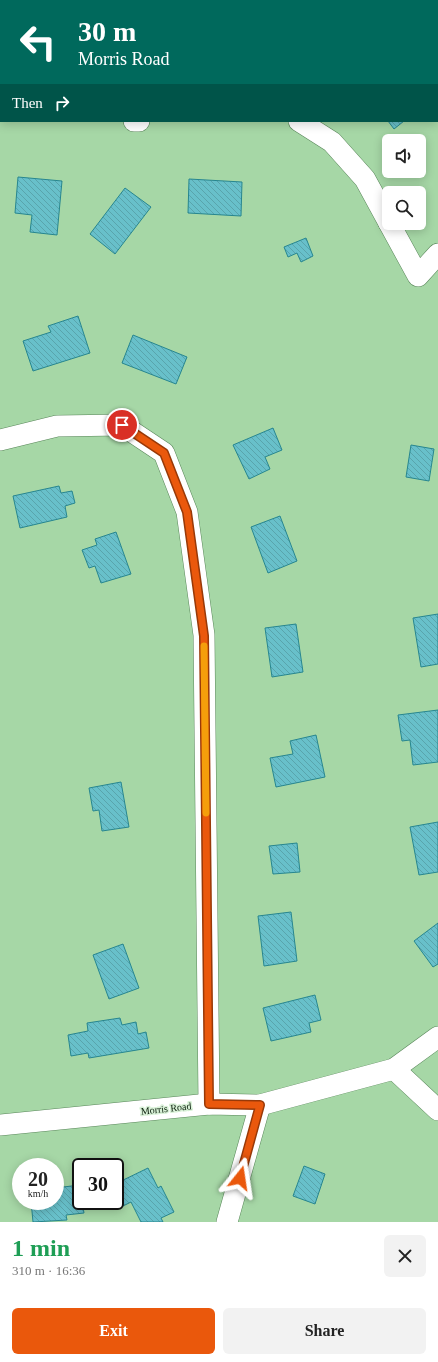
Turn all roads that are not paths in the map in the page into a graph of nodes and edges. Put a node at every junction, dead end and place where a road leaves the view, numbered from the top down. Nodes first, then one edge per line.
1 (301, 122) edge
2 (382, 210) edge
3 (393, 230) edge
4 (438, 254) edge
5 (0, 440) edge
6 (438, 1037) edge
7 (394, 1069) junction
8 (209, 1104) junction
9 (260, 1105) junction
10 (438, 1110) edge
11 (0, 1125) edge
12 (227, 1222) edge

1 - 2 street
3 - 4 street
5 - 8 street
6 - 7 street, Morris Road
7 - 9 street, Morris Road
7 - 10 street
8 - 9 street, Morris Road
8 - 11 street, Morris Road
9 - 12 street

